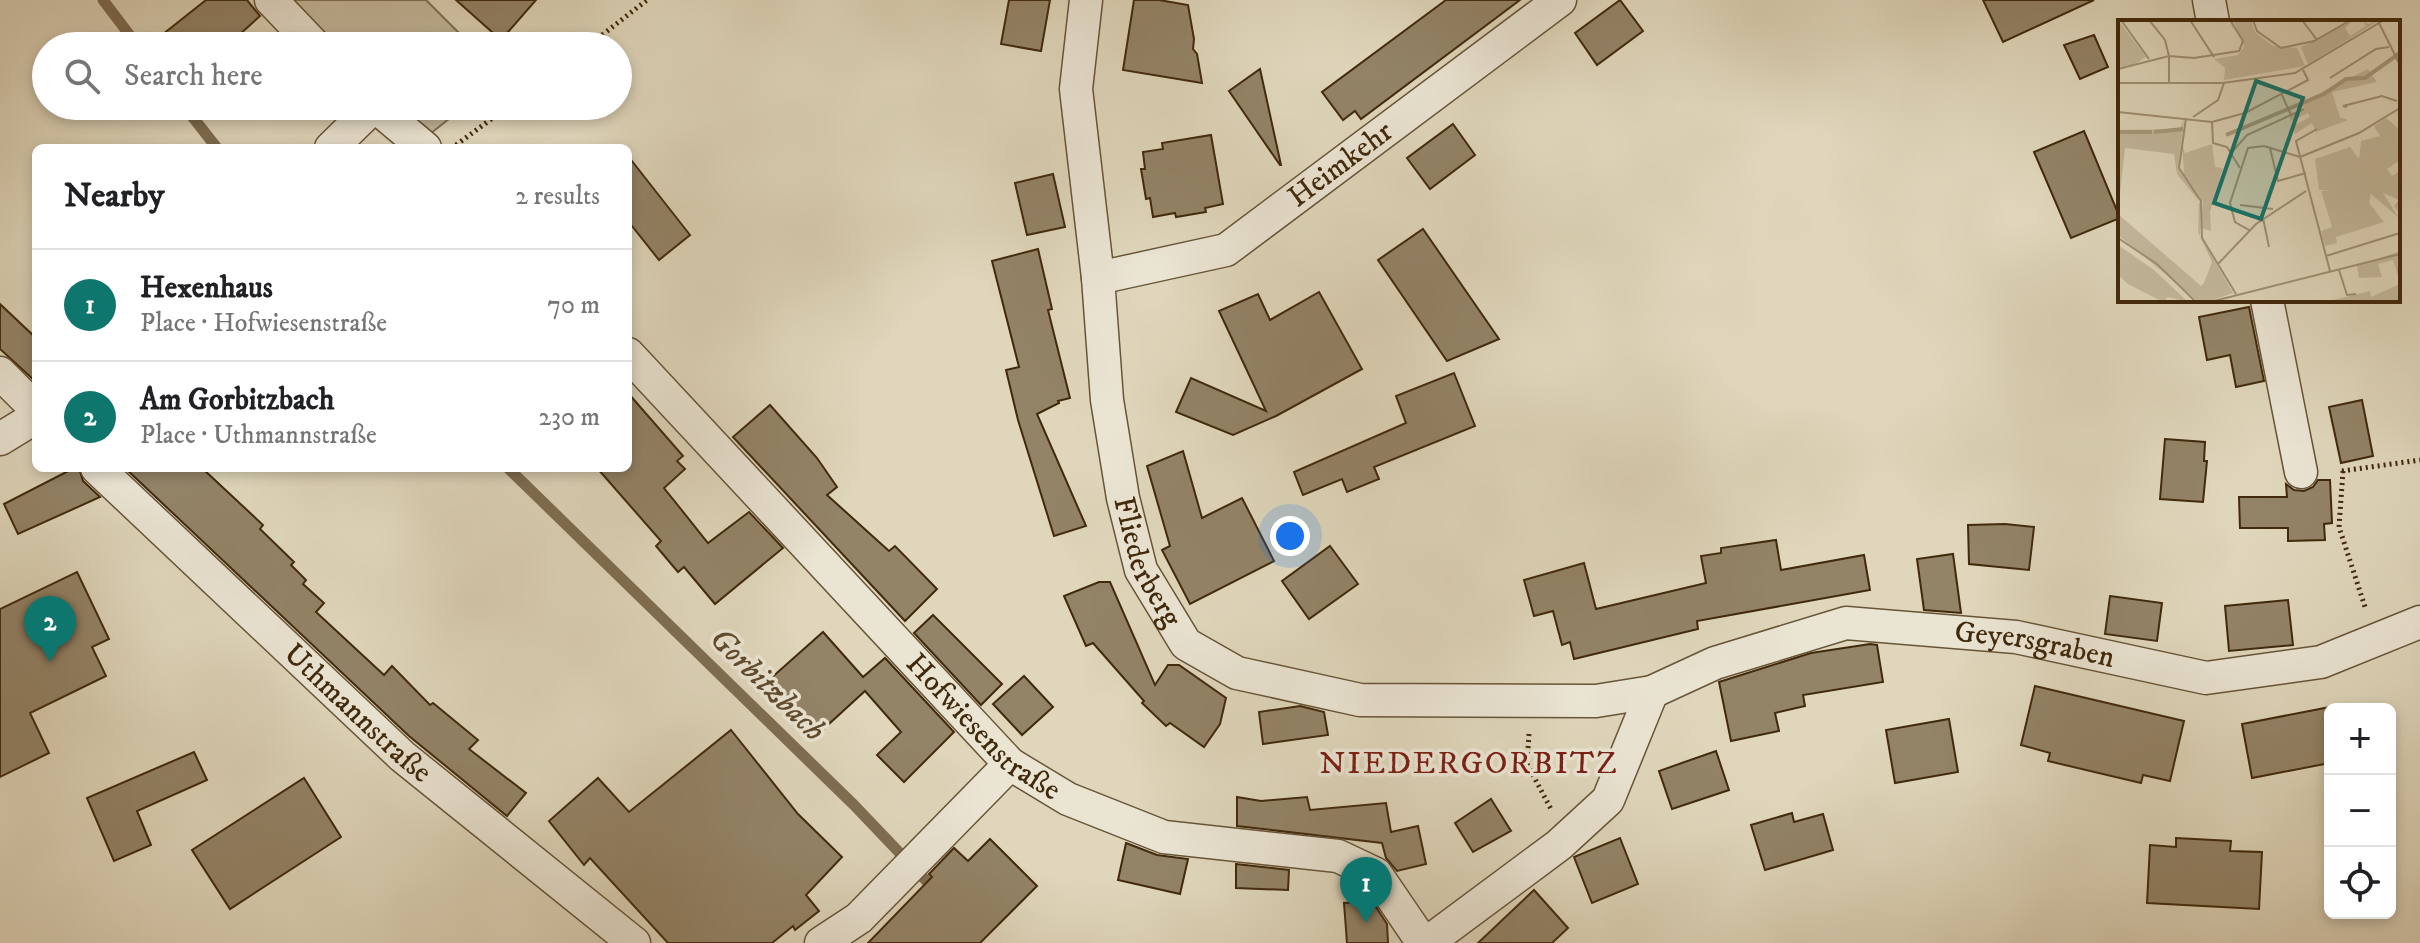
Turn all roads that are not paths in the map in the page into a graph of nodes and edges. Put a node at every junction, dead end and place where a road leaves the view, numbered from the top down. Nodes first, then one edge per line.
1 (271, 0) edge
2 (1086, 0) edge
3 (1560, 0) edge
4 (2209, 0) edge
5 (2213, 20) edge
6 (302, 32) edge
7 (360, 120) edge
8 (391, 120) edge
9 (335, 144) edge
10 (420, 144) edge
11 (1098, 278) junction
12 (2267, 302) edge
13 (632, 358) edge
14 (0, 373) edge
15 (32, 405) edge
16 (32, 419) edge
17 (0, 439) edge
18 (101, 472) edge
19 (2301, 472) road end
20 (2420, 622) edge
21 (1652, 692) junction
22 (1010, 764) junction
23 (634, 943) edge
24 (821, 943) edge
25 (1425, 943) edge

1 - 6 street
2 - 11 street, Fliederberg
3 - 11 street, Heimkehr
4 - 5 street
7 - 9 street
8 - 10 street
11 - 21 street, Fliederberg
12 - 19 street
13 - 22 street, Hofwiesenstraße
14 - 15 street
16 - 17 street
18 - 23 street, Uthmannstraße
20 - 21 street, Geyersgraben
21 - 25 street
22 - 24 street
22 - 25 street, Hofwiesenstraße

